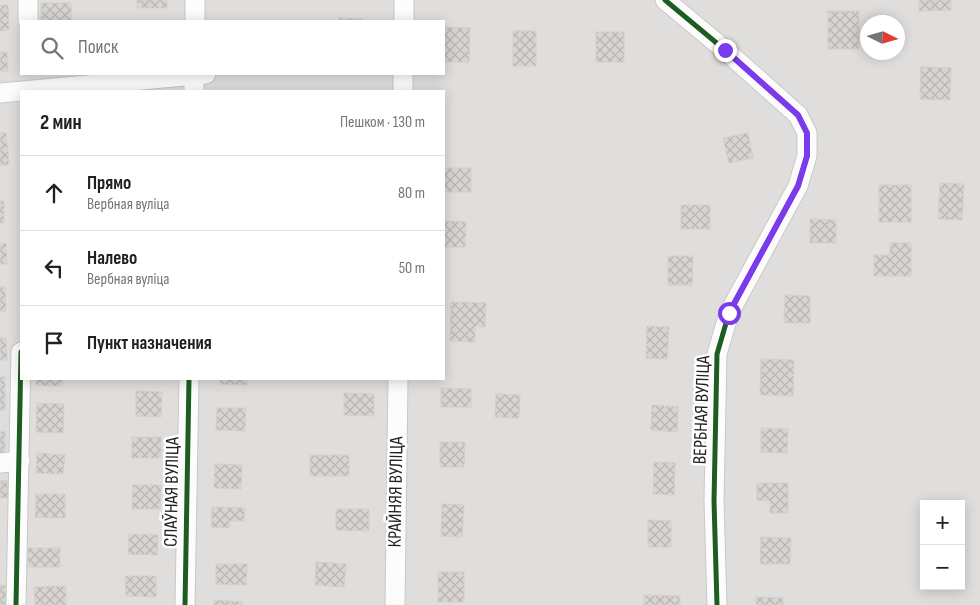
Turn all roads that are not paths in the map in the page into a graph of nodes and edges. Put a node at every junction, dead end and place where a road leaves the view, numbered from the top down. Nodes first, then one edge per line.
1 (28, 0) edge
2 (195, 0) edge
3 (404, 0) edge
4 (665, 0) edge
5 (28, 20) edge
6 (195, 20) edge
7 (404, 20) edge
8 (403, 75) edge
9 (197, 78) edge
10 (27, 82) edge
11 (403, 90) edge
12 (0, 93) edge
13 (21, 380) edge
14 (189, 380) edge
15 (398, 380) edge
16 (20, 461) junction
17 (0, 463) edge
18 (16, 605) edge
19 (185, 605) edge
20 (395, 605) edge
21 (717, 605) edge

1 - 5 street
2 - 6 street
3 - 7 street
4 - 21 street, ВЕРБНАЯ ВУЛІЦА
8 - 11 street
9 - 10 street
10 - 12 street
13 - 16 street
14 - 19 street, СЛАЎНАЯ ВУЛІЦА
15 - 20 street, КРАЙНЯЯ ВУЛІЦА
16 - 17 street
16 - 18 street

